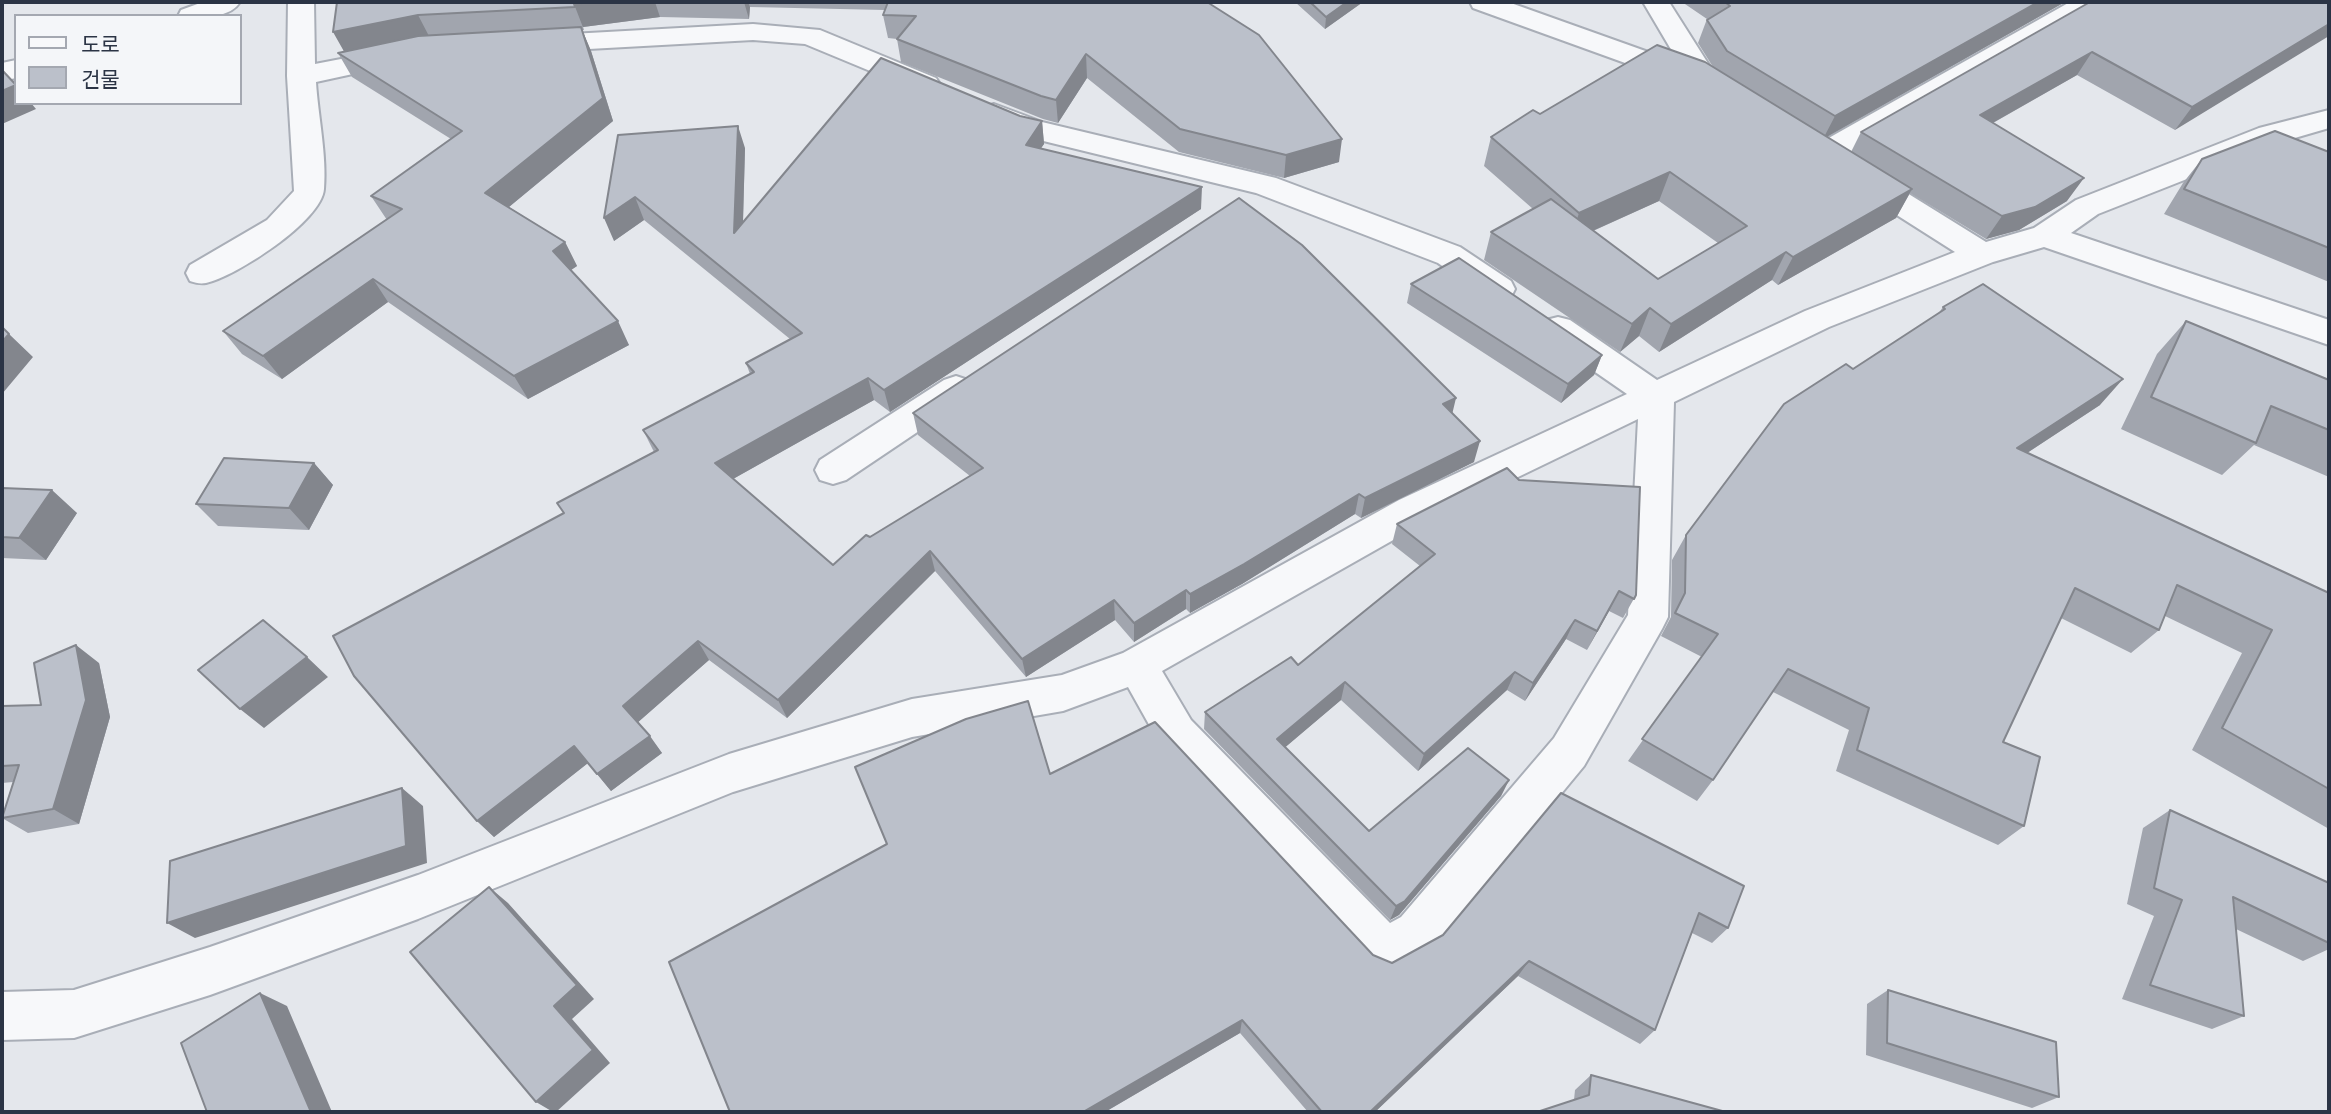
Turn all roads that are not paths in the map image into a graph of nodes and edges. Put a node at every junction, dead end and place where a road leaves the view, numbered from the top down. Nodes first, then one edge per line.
1 (227, 2) edge
2 (301, 2) edge
3 (1483, 2) edge
4 (1656, 2) edge
5 (2089, 2) edge
6 (196, 14) edge
7 (498, 46) edge
8 (430, 49) edge
9 (301, 76) junction
10 (1705, 82) junction
11 (1752, 111) edge
12 (2329, 119) edge
13 (1265, 185) junction
14 (1231, 207) edge
15 (2045, 236) junction
16 (1982, 254) junction
17 (202, 273) dead end
18 (2329, 331) edge
19 (981, 373) edge
20 (1657, 397) junction
21 (833, 470) dead end
22 (1137, 665) junction
23 (2, 1016) edge

1 - 6 street
2 - 9 street
3 - 10 street
4 - 10 street
5 - 16 street
7 - 13 street
8 - 9 street
9 - 17 street
10 - 11 street
12 - 15 street
13 - 14 street
13 - 20 street
15 - 16 street
15 - 18 street
16 - 20 street
19 - 21 street
20 - 22 street
20 - 22 street
22 - 23 street

